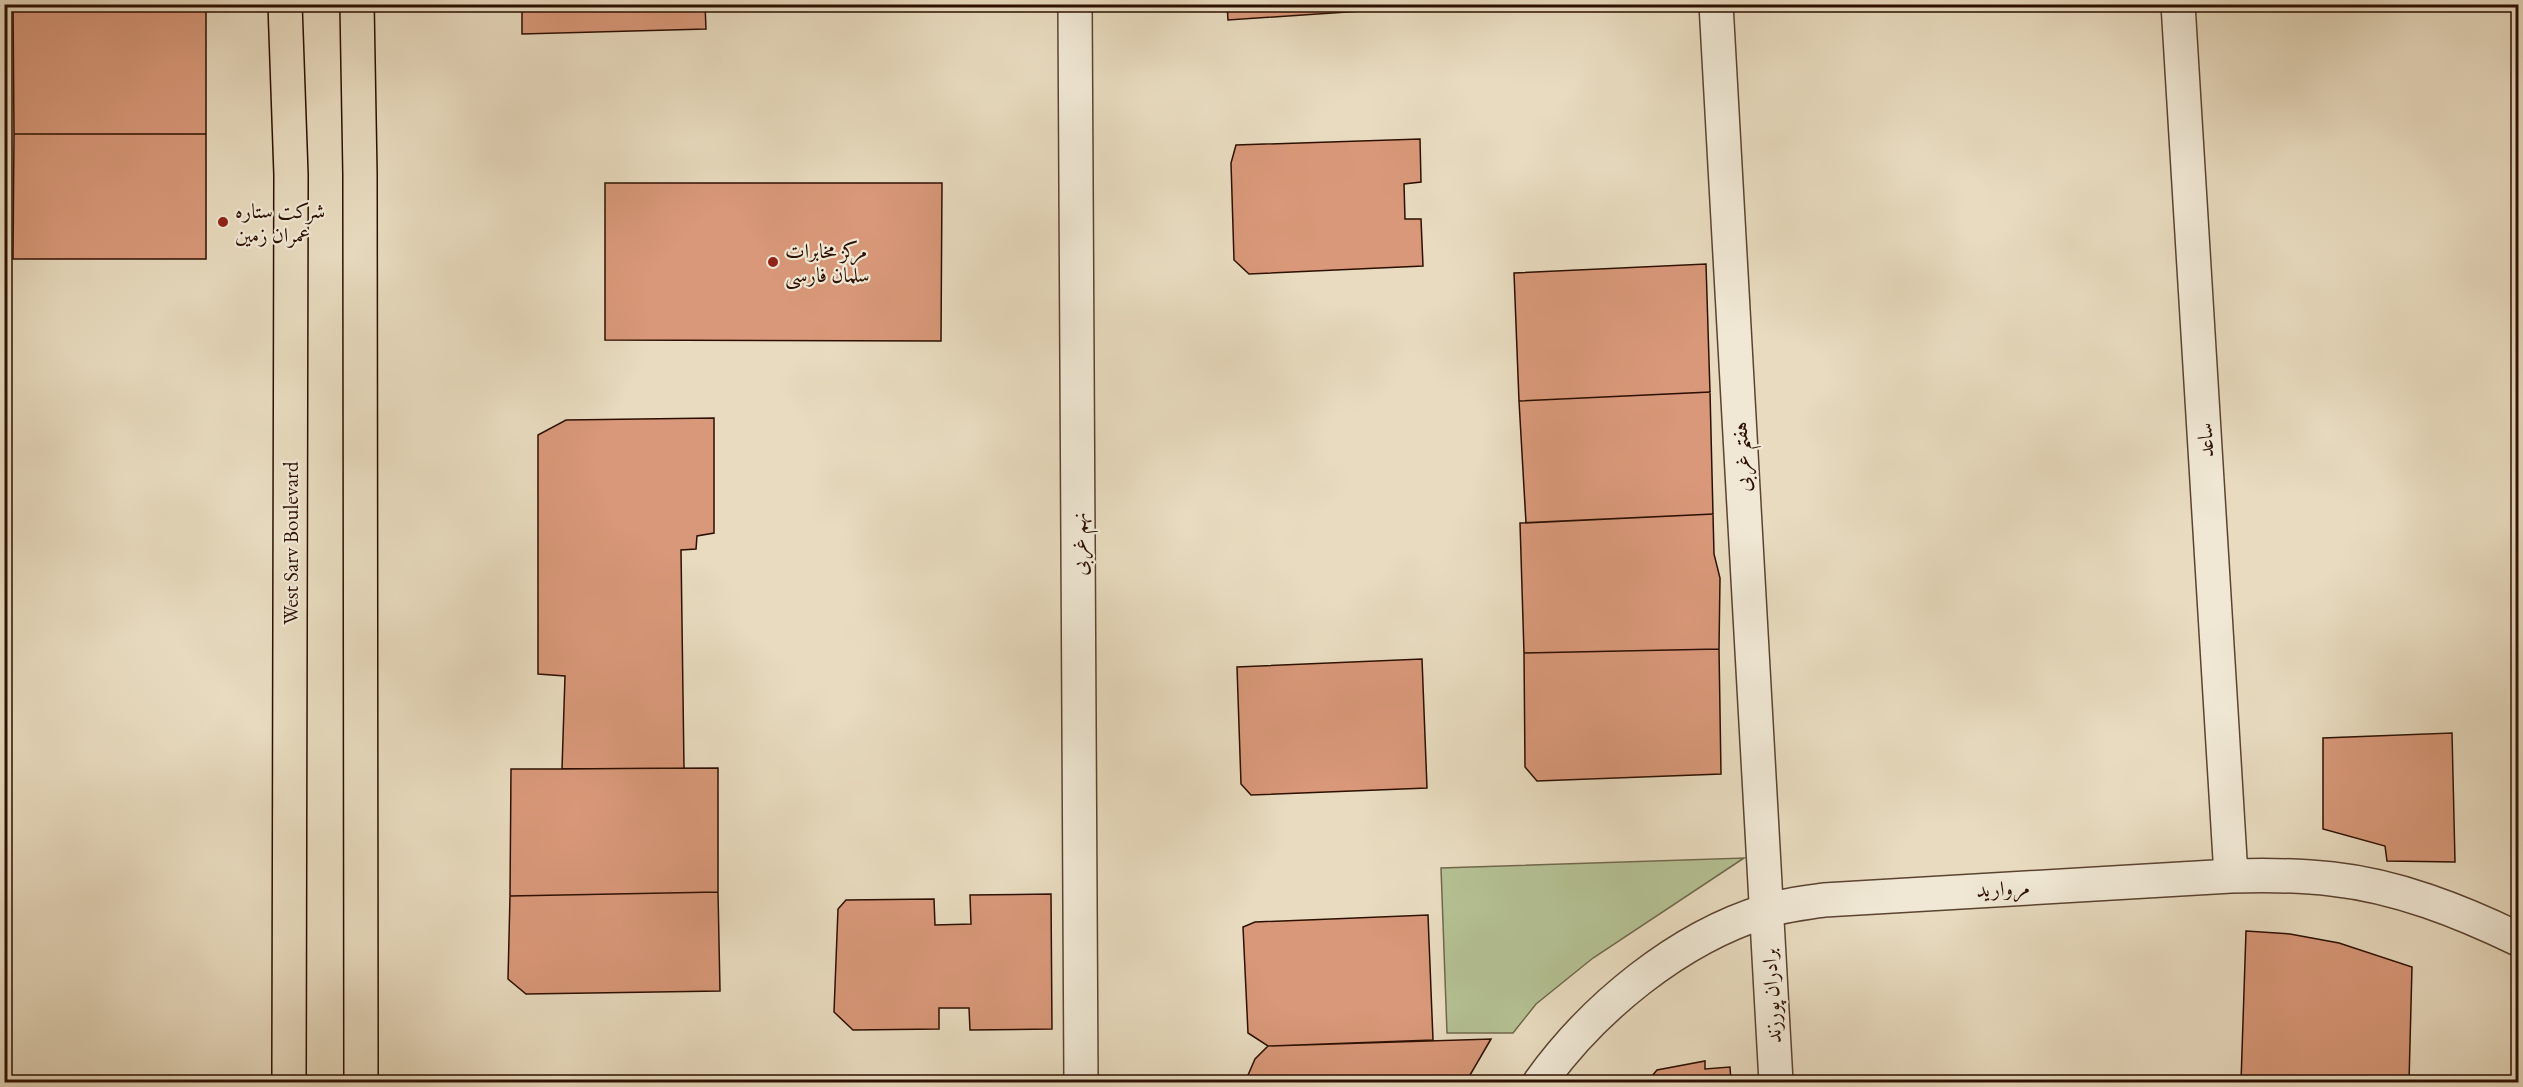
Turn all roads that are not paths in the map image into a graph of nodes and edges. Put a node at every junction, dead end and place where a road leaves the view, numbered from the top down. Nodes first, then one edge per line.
1 (285, 4) edge
2 (357, 4) edge
3 (1075, 4) edge
4 (1716, 4) edge
5 (2178, 4) edge
6 (2231, 876) junction
7 (1767, 910) junction
8 (2518, 939) edge
9 (290, 1083) edge
10 (361, 1083) edge
11 (1081, 1083) edge
12 (1540, 1083) edge
13 (1776, 1083) edge

1 - 9 main road, West Sarv Boulevard
2 - 10 main road
3 - 11 street, نهم غربی
4 - 7 street, هفتم غربی
5 - 6 street, ساعد
6 - 7 street, مروارید
6 - 8 street, مروارید
7 - 12 street, مروارید
7 - 13 street, برادران پورزند

